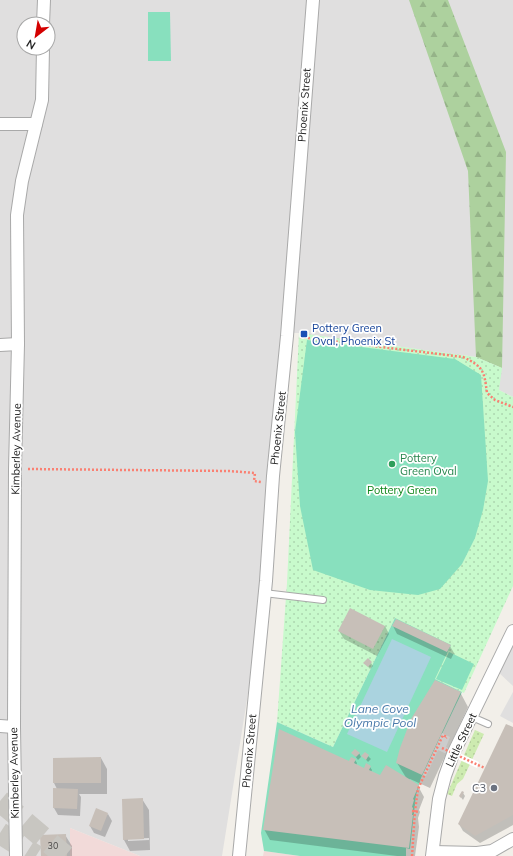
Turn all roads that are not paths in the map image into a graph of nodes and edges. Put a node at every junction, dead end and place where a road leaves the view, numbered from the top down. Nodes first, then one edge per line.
1 (44, 0) edge
2 (313, 0) edge
3 (43, 16) edge
4 (43, 56) edge
5 (0, 124) edge
6 (36, 124) junction
7 (0, 344) edge
8 (18, 344) junction
9 (264, 593) junction
10 (323, 600) dead end
11 (513, 631) edge
12 (472, 717) junction
13 (488, 724) dead end
14 (0, 726) edge
15 (14, 727) junction
16 (513, 839) edge
17 (433, 854) edge
18 (15, 855) edge
19 (239, 856) edge

1 - 3 street
2 - 9 street, Phoenix Street
4 - 6 street, Kimberley Avenue
5 - 6 street
6 - 8 street, Kimberley Avenue
7 - 8 street
8 - 15 street, Kimberley Avenue
9 - 10 lane
9 - 19 street, Phoenix Street
11 - 12 street, Little Street
12 - 13 lane
12 - 17 street, Little Street
14 - 15 street
15 - 18 street, Kimberley Avenue
16 - 17 street

